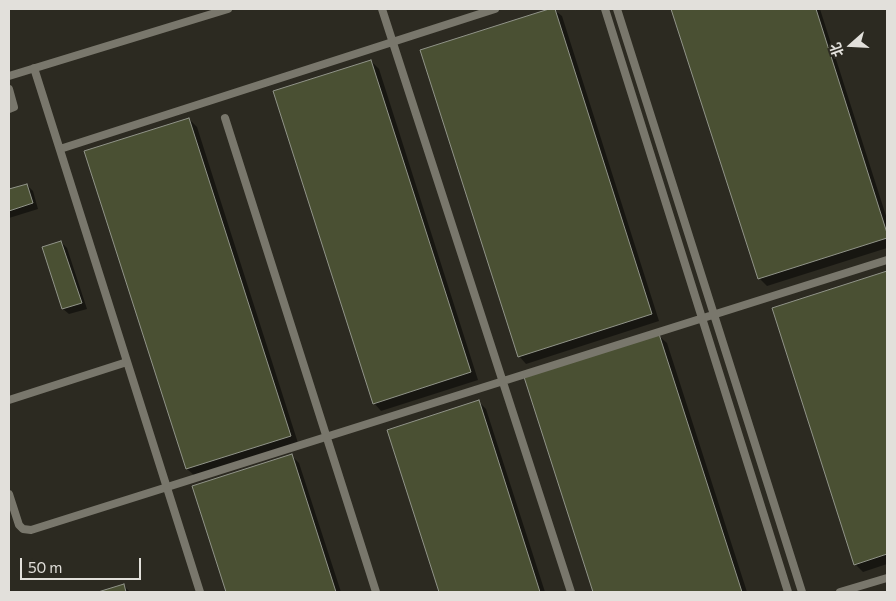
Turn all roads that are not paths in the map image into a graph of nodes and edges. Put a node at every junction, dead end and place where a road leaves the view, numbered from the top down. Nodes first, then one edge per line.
1 (228, 9) edge
2 (382, 9) edge
3 (495, 9) edge
4 (605, 9) edge
5 (617, 9) edge
6 (392, 42) junction
7 (34, 68) junction
8 (9, 76) edge
9 (9, 90) edge
10 (9, 109) edge
11 (225, 118) dead end
12 (60, 149) junction
13 (887, 260) edge
14 (714, 314) junction
15 (702, 317) junction
16 (127, 362) junction
17 (502, 381) junction
18 (9, 400) edge
19 (326, 436) junction
20 (167, 487) junction
21 (9, 494) edge
22 (887, 578) edge
23 (200, 592) edge
24 (376, 592) edge
25 (571, 592) edge
26 (788, 592) edge
27 (802, 592) edge
28 (840, 592) edge

1 - 7 lane
2 - 6 lane
3 - 6 lane
4 - 15 lane
5 - 14 lane
6 - 12 lane
6 - 17 lane
7 - 8 lane
7 - 12 lane
9 - 10 lane
11 - 19 lane
12 - 16 lane
13 - 14 lane
14 - 17 lane
14 - 27 lane
15 - 19 lane
15 - 26 lane
16 - 18 lane
16 - 20 lane
17 - 19 lane
17 - 25 lane
19 - 20 lane
19 - 24 lane
20 - 21 lane
20 - 23 lane
22 - 28 lane

